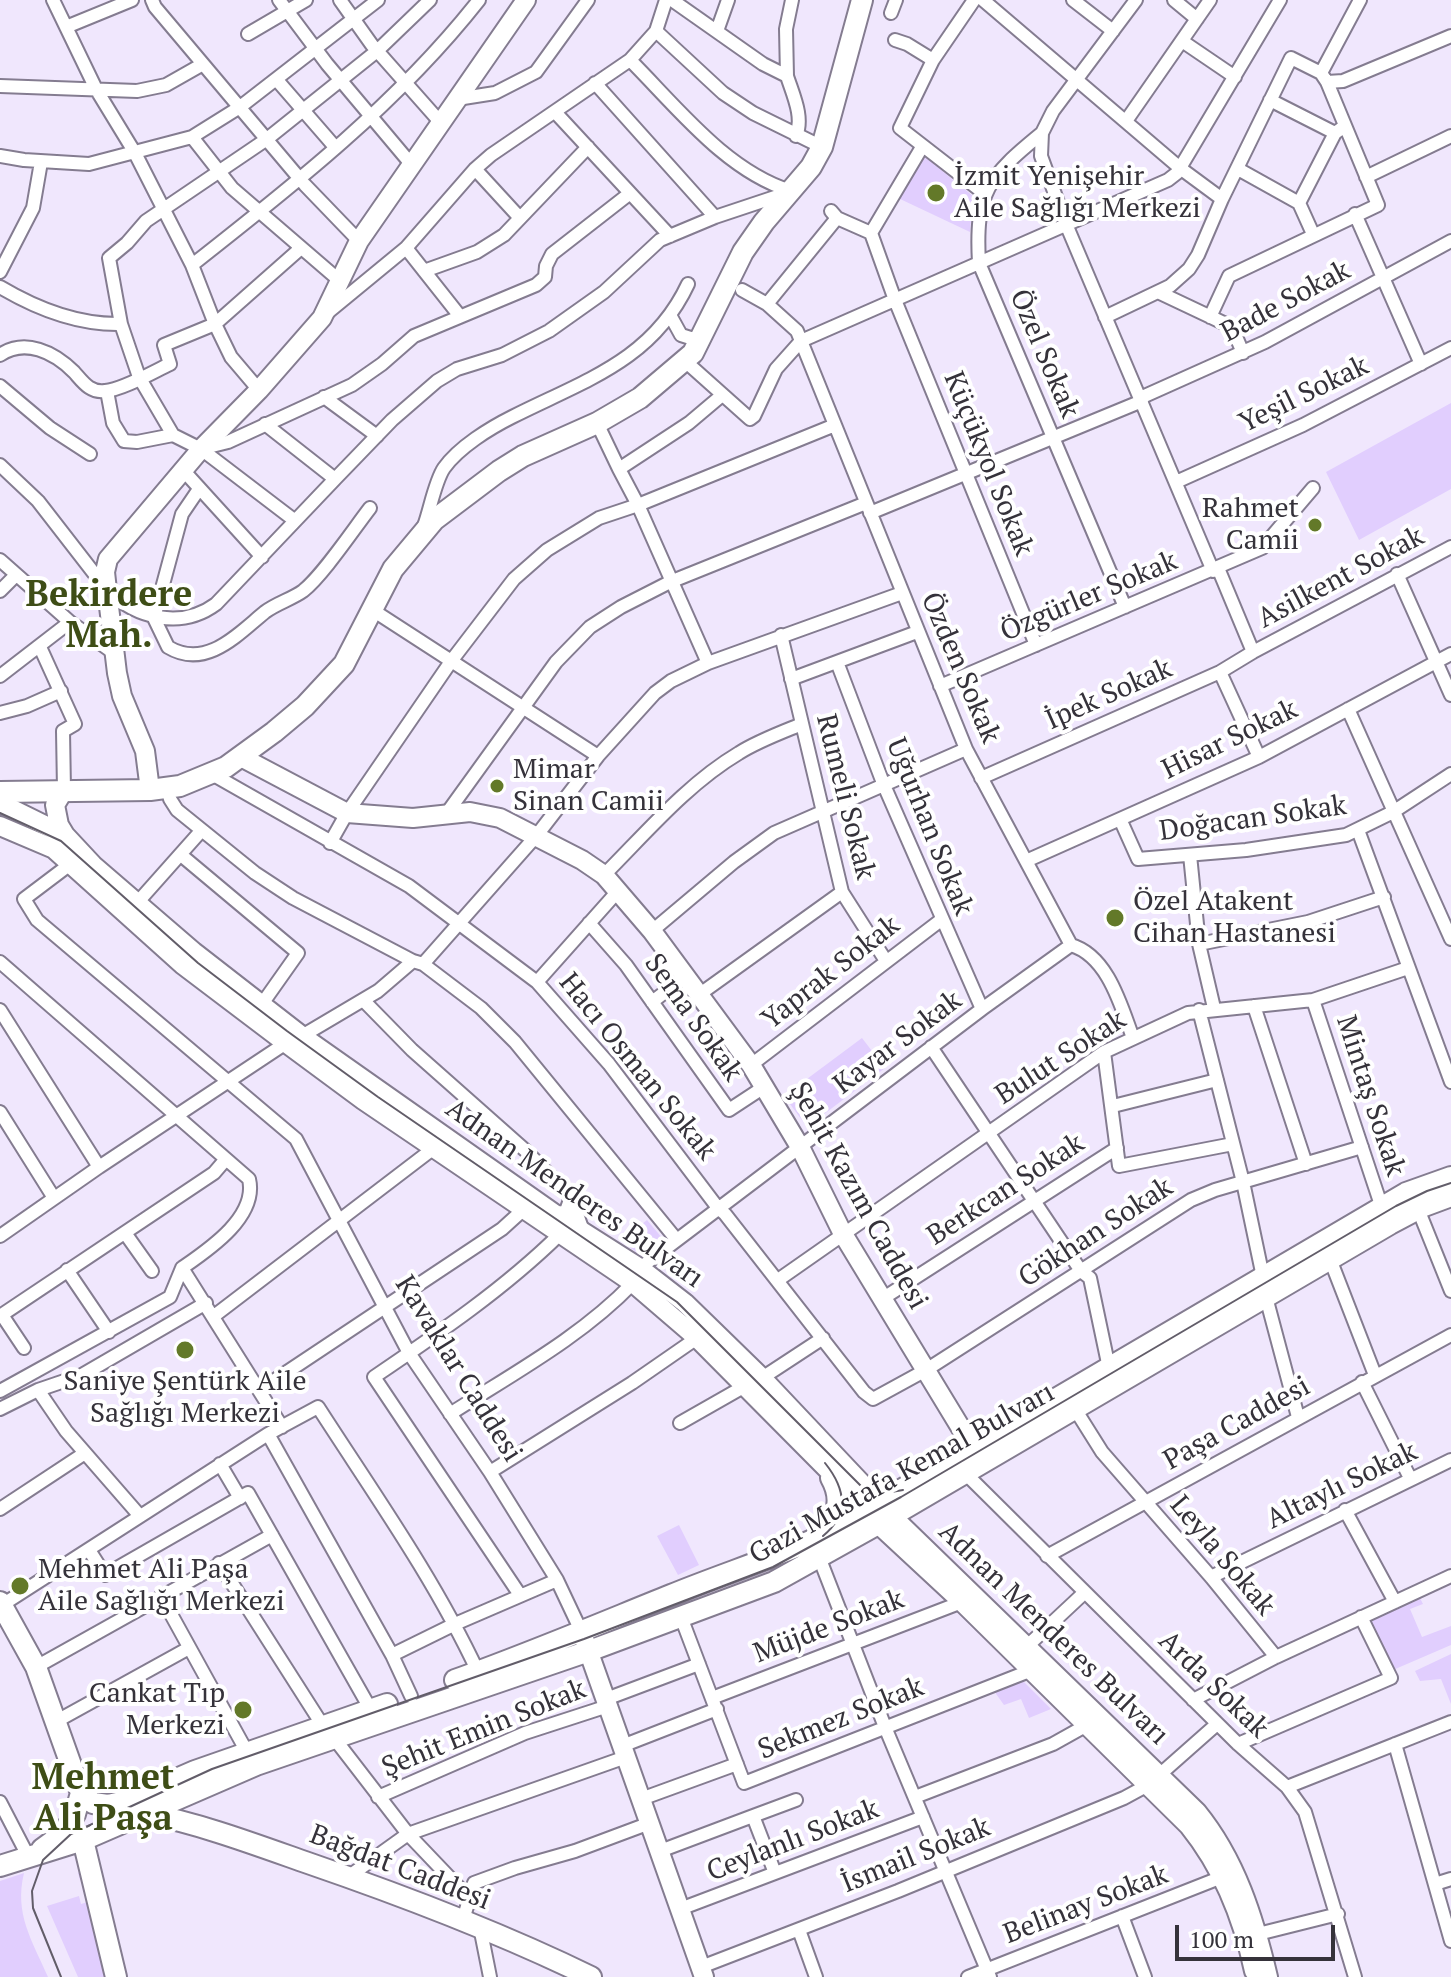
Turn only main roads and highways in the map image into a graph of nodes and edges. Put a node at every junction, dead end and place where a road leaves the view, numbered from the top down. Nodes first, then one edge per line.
1 (526, 0) edge
2 (862, 0) edge
3 (241, 757) junction
4 (159, 789) junction
5 (64, 790) junction
6 (0, 792) edge
7 (0, 803) edge
8 (0, 826) edge
9 (59, 842) junction
10 (294, 1040) junction
11 (1451, 1177) edge
12 (1451, 1196) edge
13 (637, 1275) junction
14 (1265, 1287) junction
15 (754, 1382) junction
16 (973, 1448) junction
17 (815, 1456) junction
18 (958, 1466) junction
19 (879, 1513) junction
20 (794, 1549) junction
21 (1, 1603) edge
22 (585, 1642) junction
23 (1022, 1651) junction
24 (328, 1732) junction
25 (1153, 1780) junction
26 (81, 1793) junction
27 (164, 1795) junction
28 (145, 1813) junction
29 (185, 1821) junction
30 (83, 1840) junction
31 (28, 1856) junction
32 (0, 1866) edge
33 (563, 1970) edge
34 (702, 1972) edge
35 (116, 1977) edge
36 (591, 1977) edge
37 (1256, 1977) edge
38 (1268, 1977) edge

1 - 4 main road
2 - 3 main road
3 - 4 main road
3 - 16 main road, Şehit Kazım Caddesi
4 - 5 main road
5 - 6 main road
5 - 9 main road
7 - 9 main road, Adnan Menderes Bulvarı
8 - 9 main road, Adnan Menderes Bulvarı
9 - 10 main road, Adnan Menderes Bulvarı
9 - 10 main road, Adnan Menderes Bulvarı
10 - 13 main road, Adnan Menderes Bulvarı
10 - 13 main road, Adnan Menderes Bulvarı
11 - 14 main road, Gazi Mustafa Kemal Bulvarı
12 - 14 main road, Gazi Mustafa Kemal Bulvarı
13 - 15 main road, Adnan Menderes Bulvarı
13 - 15 main road, Adnan Menderes Bulvarı
14 - 16 main road, Gazi Mustafa Kemal Bulvarı
14 - 18 main road, Gazi Mustafa Kemal Bulvarı
15 - 17 main road, Adnan Menderes Bulvarı
15 - 19 main road, Adnan Menderes Bulvarı
16 - 18 main road, Gazi Mustafa Kemal Bulvarı
17 - 19 main road, Adnan Menderes Bulvarı
17 - 20 main road
18 - 19 main road, Gazi Mustafa Kemal Bulvarı
19 - 20 main road, Gazi Mustafa Kemal Bulvarı
19 - 22 main road, Gazi Mustafa Kemal Bulvarı
19 - 23 main road, Adnan Menderes Bulvarı
19 - 23 main road, Adnan Menderes Bulvarı
20 - 22 main road, Gazi Mustafa Kemal Bulvarı
21 - 26 main road
22 - 24 main road, Gazi Mustafa Kemal Bulvarı
22 - 24 main road, Gazi Mustafa Kemal Bulvarı
22 - 34 main road, Kavaklar Caddesi
23 - 25 main road, Adnan Menderes Bulvarı
23 - 25 main road, Adnan Menderes Bulvarı
24 - 27 main road, Gazi Mustafa Kemal Bulvarı
24 - 27 main road, Gazi Mustafa Kemal Bulvarı
25 - 37 main road, Adnan Menderes Bulvarı
25 - 38 main road, Adnan Menderes Bulvarı
26 - 27 main road, Gazi Mustafa Kemal Bulvarı
26 - 31 main road
27 - 28 main road, Gazi Mustafa Kemal Bulvarı
27 - 29 main road
28 - 29 main road, Bağdat Caddesi
28 - 30 main road, Gazi Mustafa Kemal Bulvarı
29 - 33 main road, Bağdat Caddesi
30 - 31 main road
30 - 35 main road
31 - 32 main road
33 - 36 main road, Bağdat Caddesi

